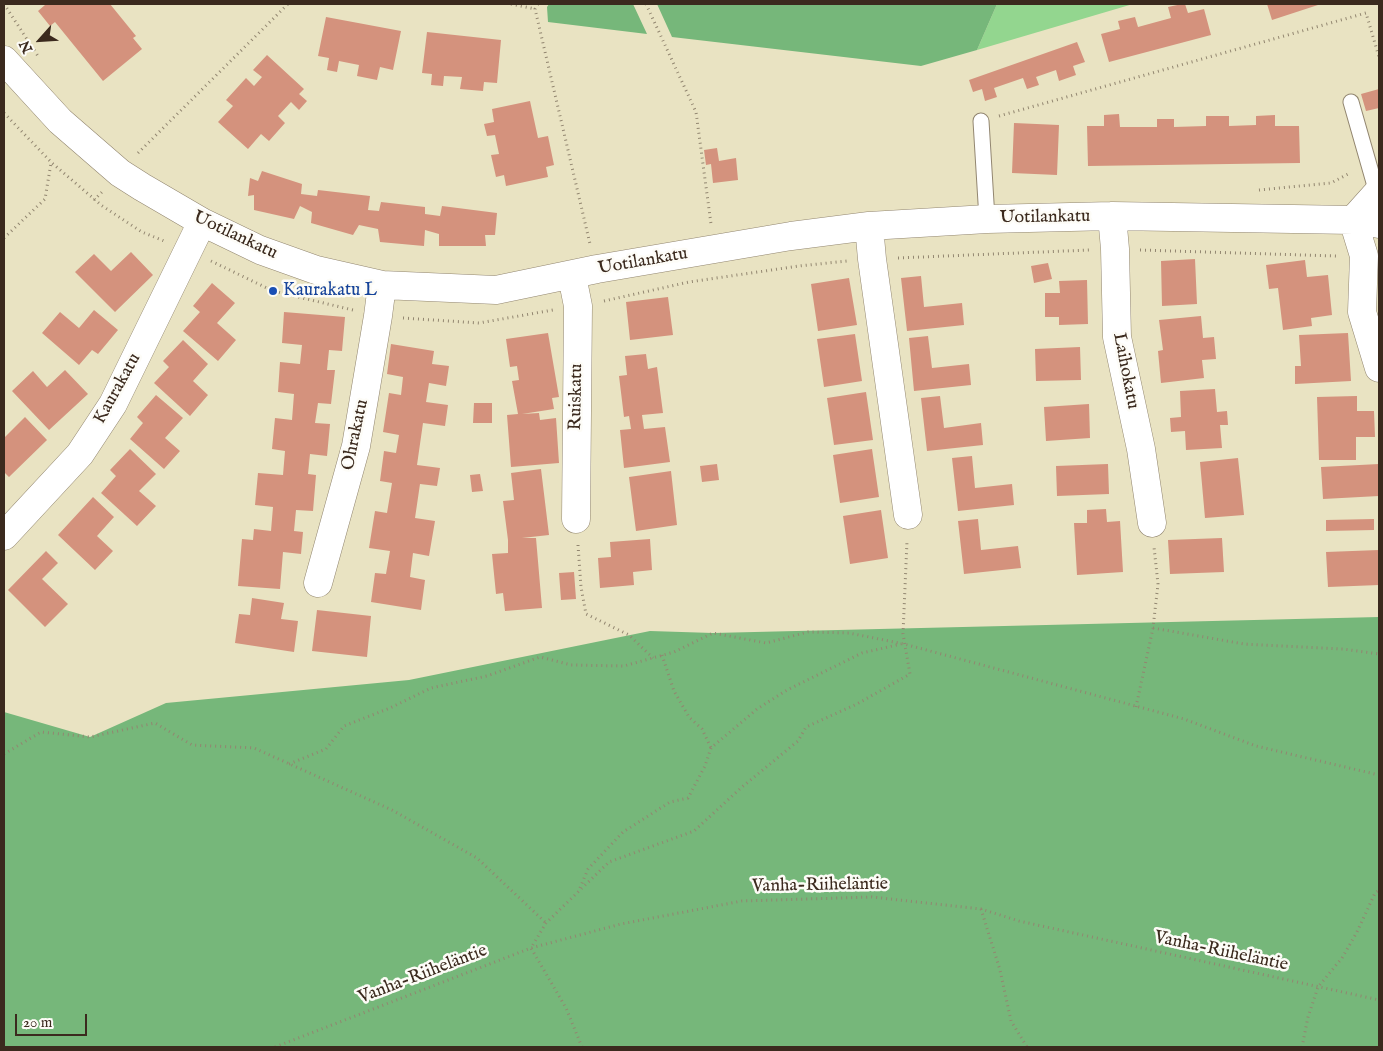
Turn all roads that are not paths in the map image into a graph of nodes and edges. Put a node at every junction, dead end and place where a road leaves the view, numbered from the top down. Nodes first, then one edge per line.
1 (4, 60) edge
2 (1351, 102) dead end
3 (981, 121) road end
4 (1378, 192) edge
5 (1112, 216) junction
6 (987, 219) junction
7 (202, 222) junction
8 (1366, 222) edge
9 (869, 226) junction
10 (585, 272) junction
11 (382, 285) junction
12 (1379, 368) edge
13 (908, 515) road end
14 (576, 519) road end
15 (1152, 524) road end
16 (4, 536) edge
17 (318, 583) dead end

1 - 7 street, Uotilankatu
2 - 4 lane
3 - 6 lane
4 - 8 street
5 - 6 street, Uotilankatu
5 - 8 street, Uotilankatu
5 - 15 street, Laihokatu
6 - 9 street, Uotilankatu
7 - 11 street, Uotilankatu
7 - 16 street, Kaurakatu
8 - 12 street
9 - 10 street, Uotilankatu
9 - 13 street
10 - 11 street, Uotilankatu
10 - 14 street, Ruiskatu
11 - 17 street, Ohrakatu

